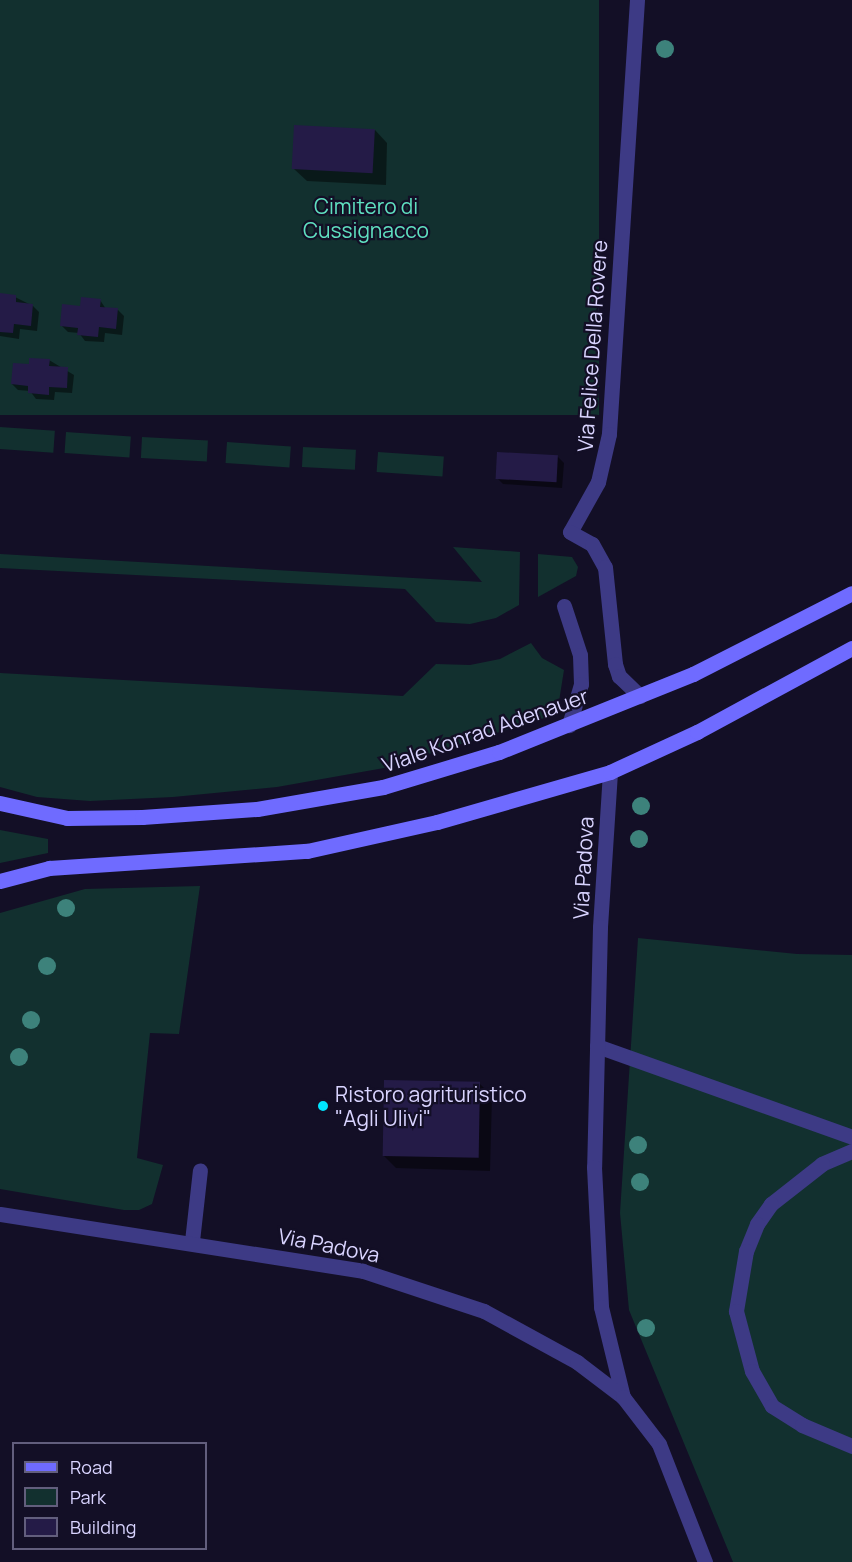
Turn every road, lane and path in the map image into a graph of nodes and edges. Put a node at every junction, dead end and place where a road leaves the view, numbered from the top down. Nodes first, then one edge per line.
1 (637, 0) edge
2 (852, 593) edge
3 (564, 606) dead end
4 (852, 648) edge
5 (640, 696) junction
6 (568, 725) junction
7 (610, 772) junction
8 (0, 803) edge
9 (0, 881) edge
10 (597, 1046) junction
11 (852, 1137) edge
12 (852, 1151) edge
13 (200, 1170) dead end
14 (0, 1214) edge
15 (192, 1241) junction
16 (623, 1397) junction
17 (852, 1446) edge
18 (705, 1562) edge

1 - 5 street, Via Felice Della Rovere
2 - 5 main road, Viale Konrad Adenauer
3 - 6 street
4 - 7 main road
5 - 6 main road, Viale Konrad Adenauer
6 - 8 main road, Viale Konrad Adenauer
7 - 9 main road
7 - 10 street, Via Padova
10 - 11 street
10 - 16 street, Via Padova
12 - 17 street
13 - 15 street
14 - 15 street, Via Padova
15 - 16 street, Via Padova
16 - 18 street, Via Padova

